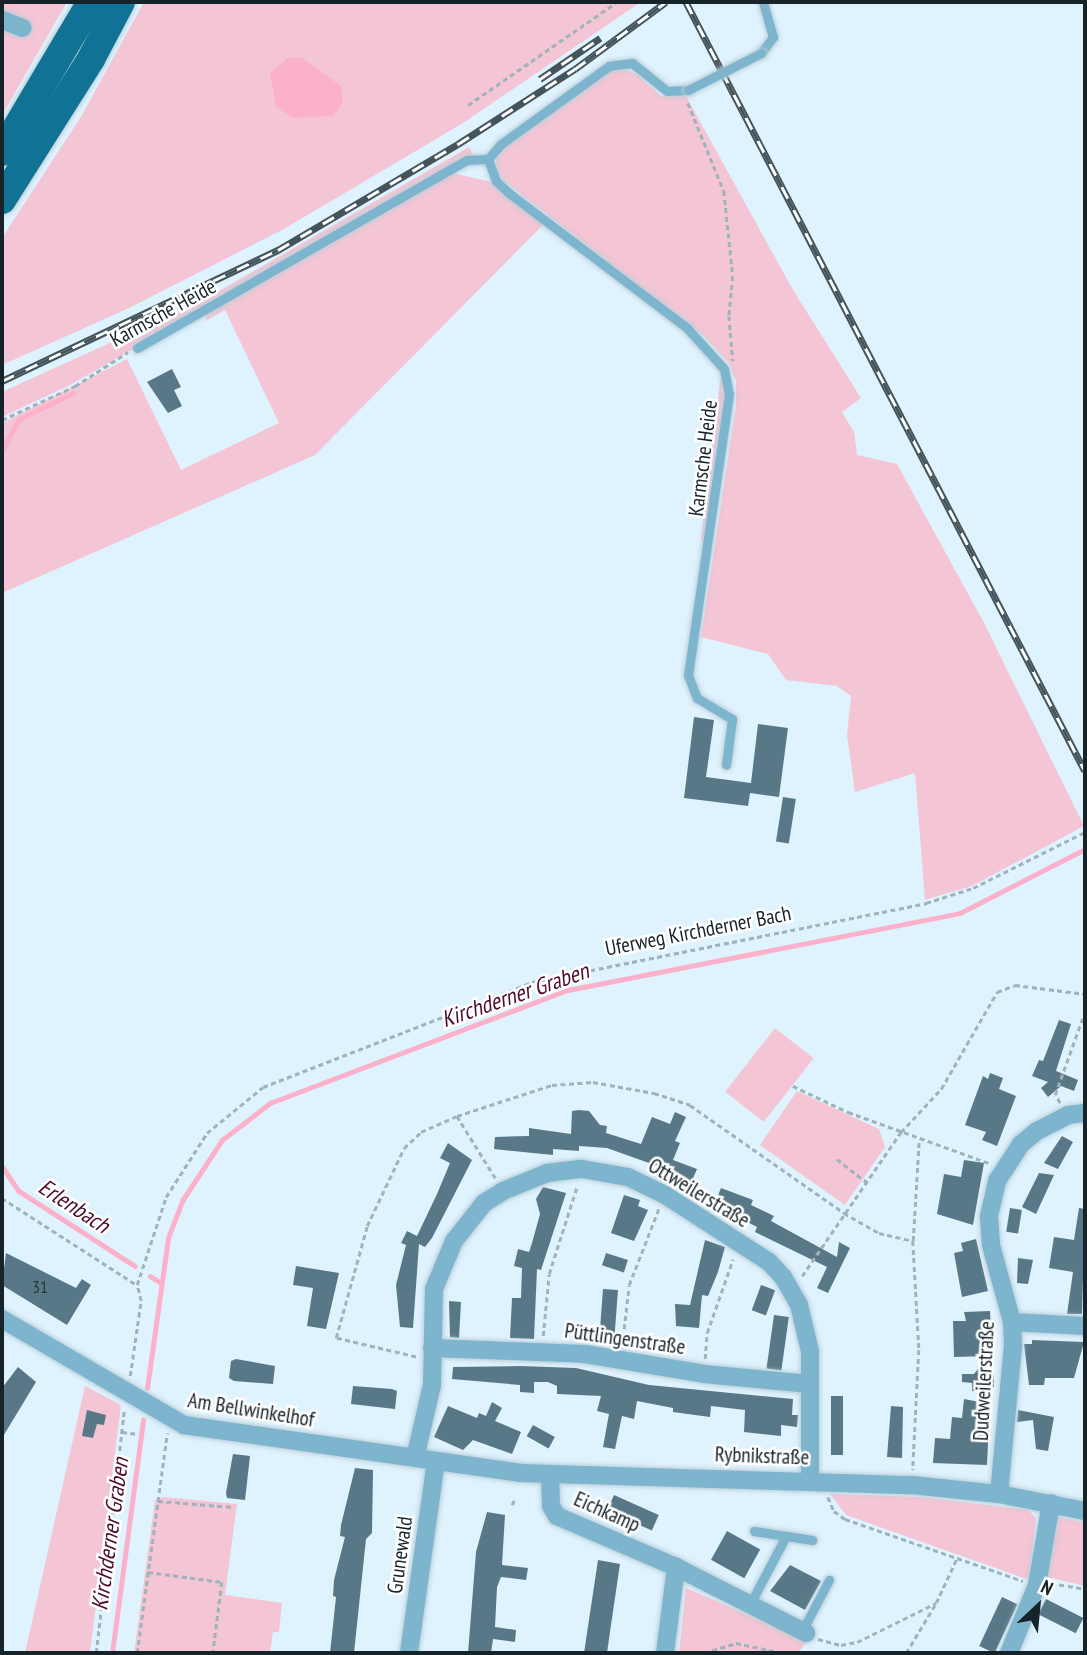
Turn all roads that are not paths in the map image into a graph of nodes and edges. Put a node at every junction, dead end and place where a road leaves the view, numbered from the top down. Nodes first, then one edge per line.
1 (90, 2) edge
2 (121, 2) edge
3 (763, 2) edge
4 (2, 20) edge
5 (23, 28) dead end
6 (2, 152) edge
7 (488, 159) junction
8 (2, 200) edge
9 (137, 348) road end
10 (726, 765) dead end
11 (1077, 1114) edge
12 (2, 1320) edge
13 (1012, 1322) junction
14 (1085, 1326) edge
15 (432, 1349) junction
16 (810, 1384) junction
17 (415, 1458) junction
18 (436, 1462) junction
19 (550, 1475) junction
20 (816, 1481) junction
21 (999, 1494) junction
22 (1052, 1503) junction
23 (1085, 1511) edge
24 (754, 1531) dead end
25 (786, 1536) junction
26 (812, 1540) dead end
27 (676, 1567) junction
28 (829, 1580) dead end
29 (750, 1604) junction
30 (804, 1632) joint
31 (409, 1653) edge
32 (665, 1653) edge
33 (1009, 1653) edge

1 - 6 highway
2 - 8 highway
3 - 7 lane, Karmsche Heide, bridge
4 - 5 street
7 - 9 lane, Karmsche Heide
7 - 10 lane, Karmsche Heide
11 - 13 street, Dudweilerstraße
12 - 17 street, Am Bellwinkelhof
13 - 14 street
13 - 21 street, Dudweilerstraße
15 - 16 street, Püttlingenstraße
15 - 16 street, Ottweilerstraße
15 - 17 street, Ottweilerstraße
16 - 20 street, Ottweilerstraße
17 - 18 street, Am Bellwinkelhof
18 - 19 street, Rybnikstraße
18 - 31 street, Grunewald
19 - 20 street, Rybnikstraße
19 - 27 street, Eichkamp
20 - 21 street, Rybnikstraße
21 - 22 street, Rybnikstraße
22 - 23 street, Rybnikstraße
22 - 33 street
24 - 25 lane
25 - 26 lane
25 - 29 lane
27 - 29 street, Eichkamp
27 - 32 street
28 - 30 lane
29 - 30 street, Eichkamp

